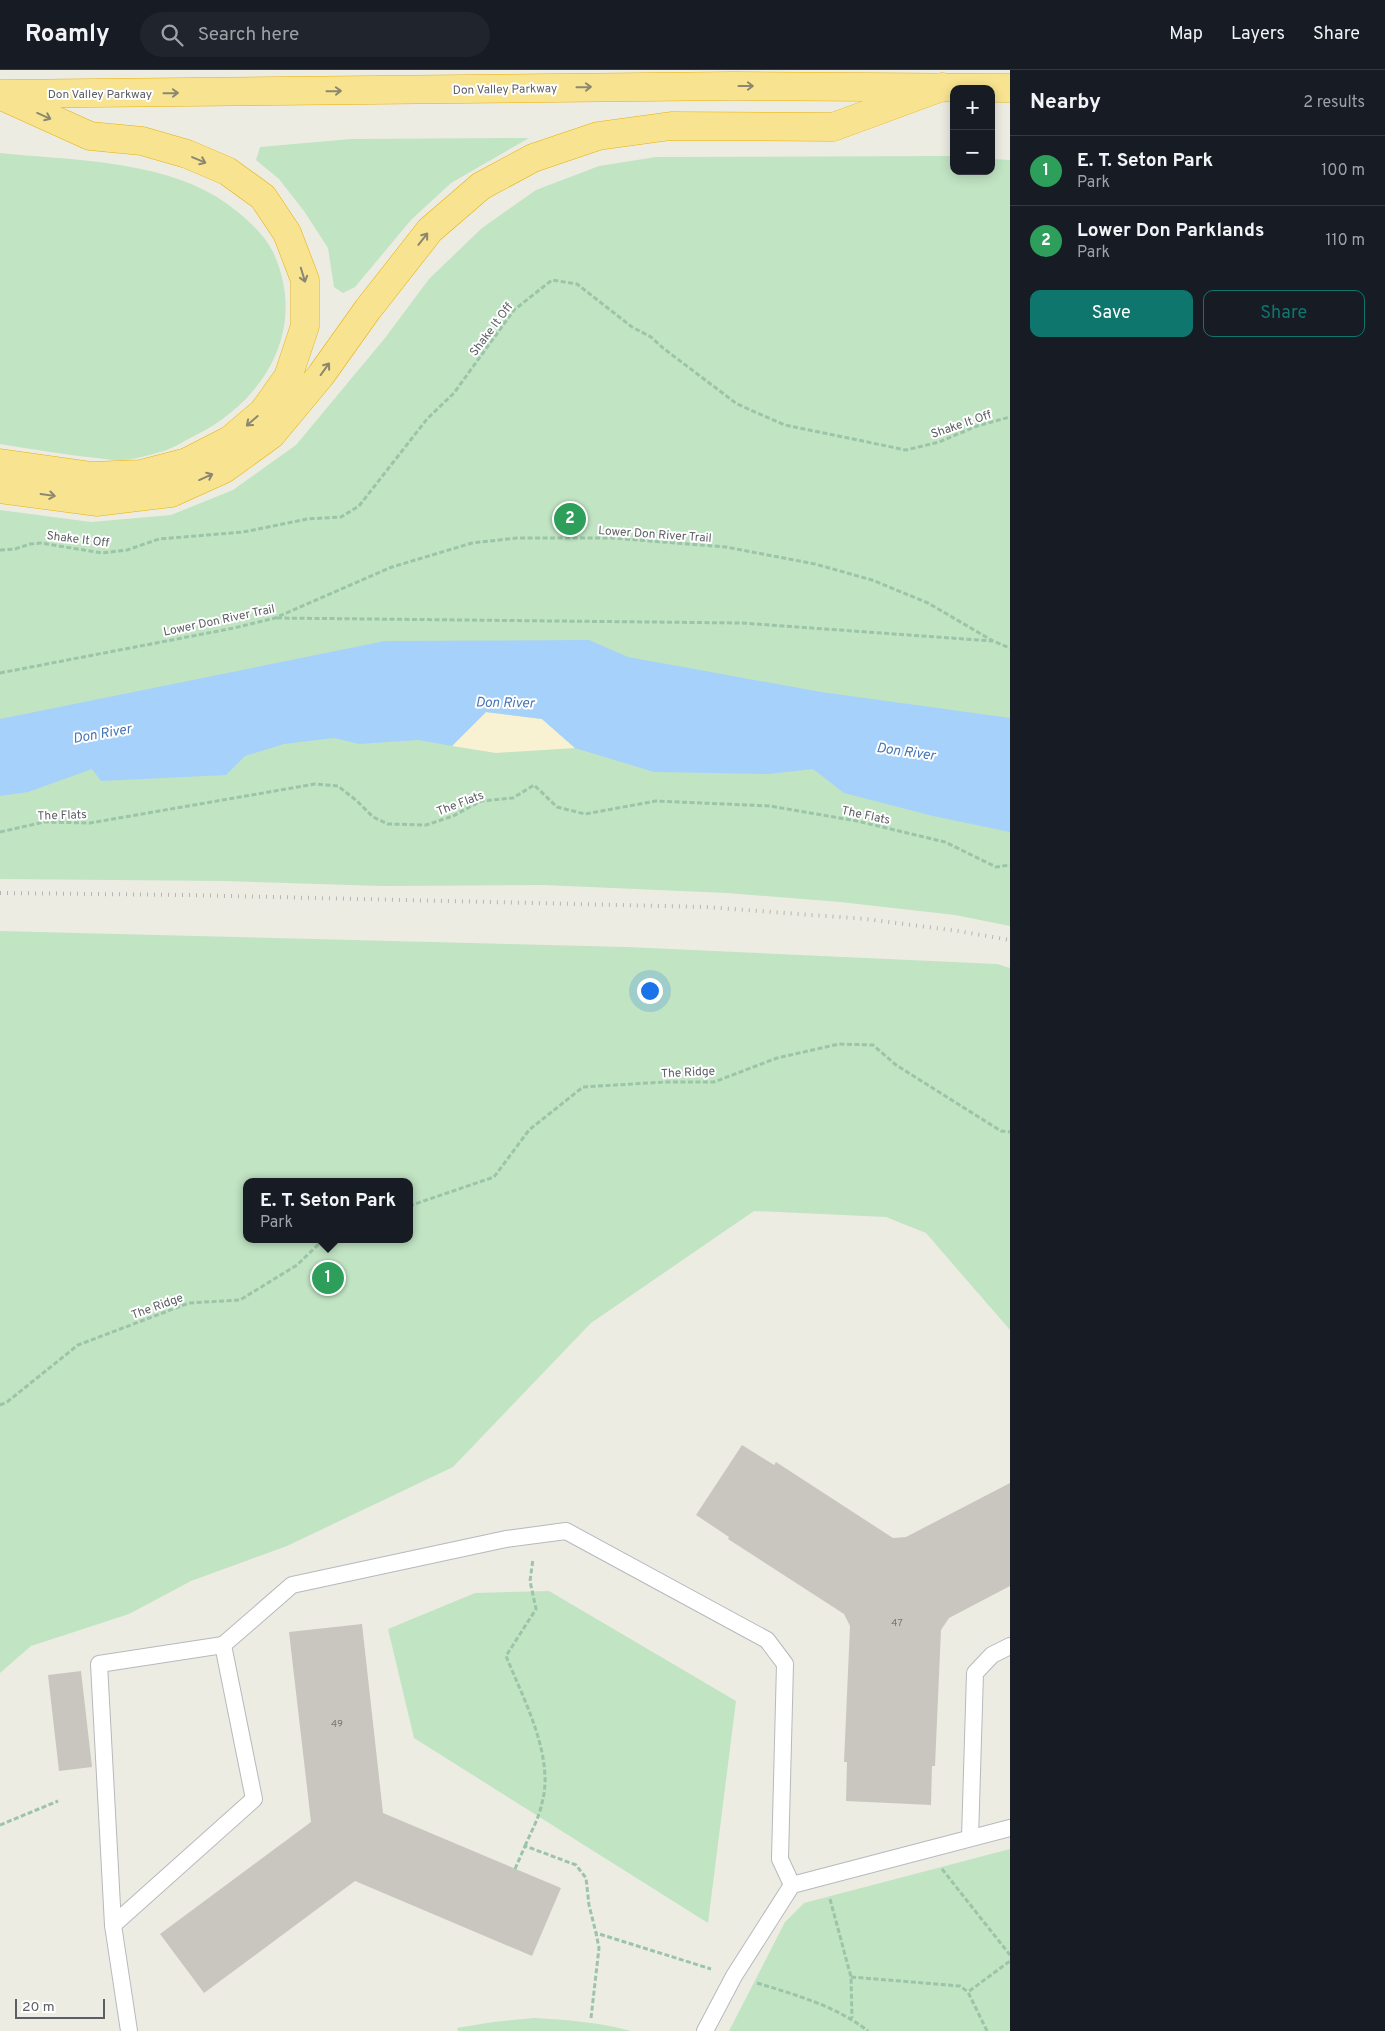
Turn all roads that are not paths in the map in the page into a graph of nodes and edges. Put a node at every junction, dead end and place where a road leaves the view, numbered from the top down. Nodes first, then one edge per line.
1 (942, 87) junction
2 (1010, 88) edge
3 (0, 95) edge
4 (0, 463) edge
5 (0, 489) edge
6 (223, 1645) junction
7 (1010, 1646) edge
8 (1010, 1828) edge
9 (970, 1838) junction
10 (792, 1885) junction
11 (113, 1925) junction
12 (128, 2031) edge
13 (705, 2031) edge

1 - 2 highway, Don Valley Parkway
3 -> 1 highway, Don Valley Parkway
5 -> 1 highway
3 -> 4 highway
6 - 10 lane
6 - 11 lane
6 - 11 lane
7 - 9 lane
8 - 9 lane
9 - 10 lane
10 - 13 lane
11 - 12 lane

